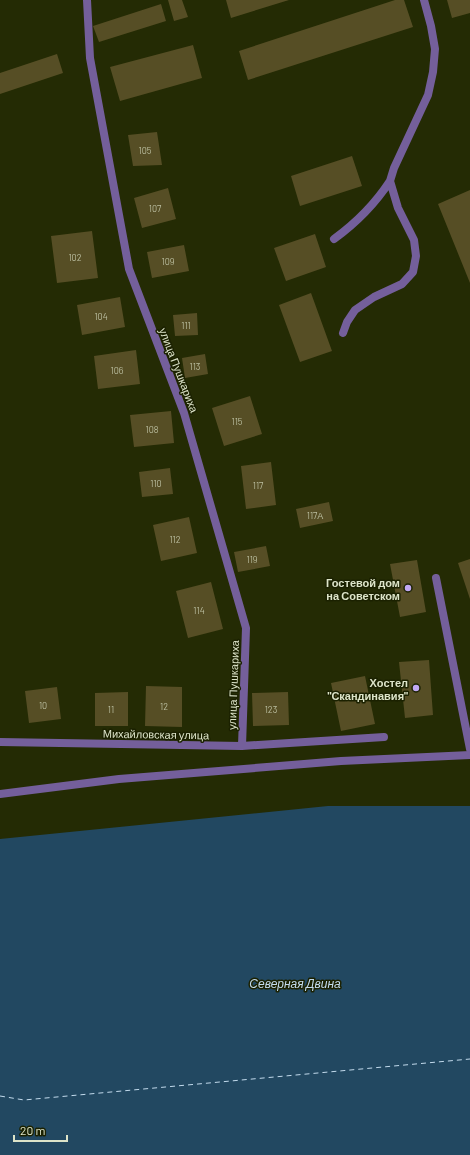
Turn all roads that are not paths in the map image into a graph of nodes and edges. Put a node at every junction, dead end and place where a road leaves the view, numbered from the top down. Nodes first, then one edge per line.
1 (87, 0) edge
2 (424, 0) edge
3 (390, 181) junction
4 (334, 239) dead end
5 (343, 333) dead end
6 (436, 578) dead end
7 (384, 737) dead end
8 (0, 742) edge
9 (242, 746) junction
10 (470, 749) edge
11 (470, 754) edge
12 (0, 794) edge

1 - 9 street, улица Пушкариха
2 - 3 street
3 - 4 street
3 - 5 street
6 - 10 street
7 - 9 street, Михайловская улица
8 - 9 street, Михайловская улица
11 - 12 street

